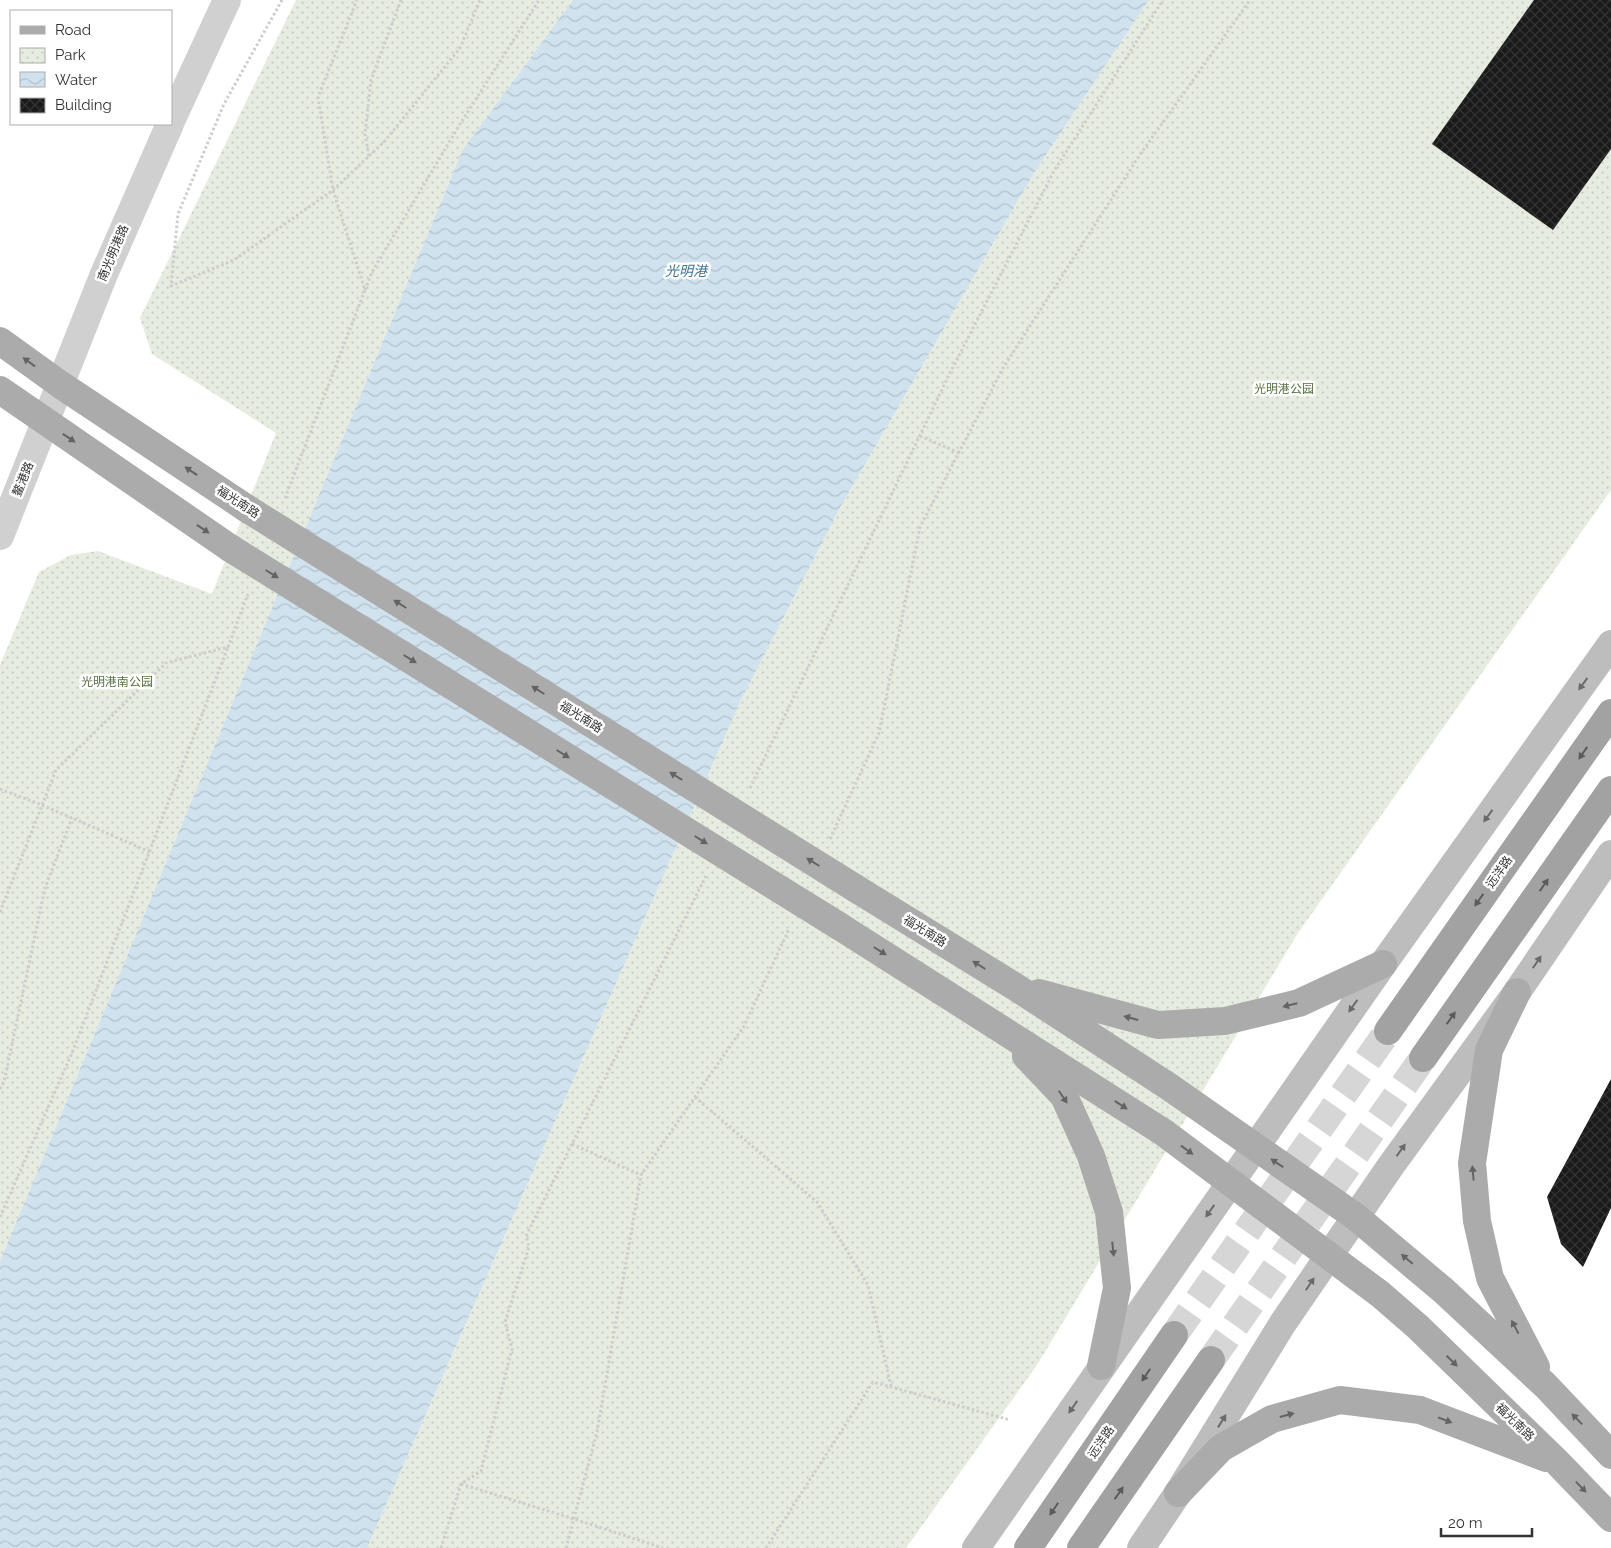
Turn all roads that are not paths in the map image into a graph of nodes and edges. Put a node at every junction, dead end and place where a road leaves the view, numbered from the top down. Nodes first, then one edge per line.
1 (227, 0) edge
2 (172, 120) edge
3 (170, 125) edge
4 (0, 341) edge
5 (61, 385) junction
6 (0, 390) edge
7 (46, 422) junction
8 (0, 536) edge
9 (1611, 644) edge
10 (1611, 713) edge
11 (1611, 790) edge
12 (1611, 854) edge
13 (1382, 964) junction
14 (1014, 986) junction
15 (1517, 992) junction
16 (994, 1023) junction
17 (1388, 1031) tunnel mouth
18 (1422, 1058) tunnel mouth
19 (1254, 1147) junction
20 (1230, 1181) junction
21 (1356, 1217) junction
22 (1330, 1255) junction
23 (1174, 1335) tunnel mouth
24 (1210, 1360) tunnel mouth
25 (1101, 1366) junction
26 (1546, 1386) junction
27 (1611, 1455) edge
28 (1556, 1462) junction
29 (1178, 1493) junction
30 (1611, 1518) edge
31 (976, 1548) edge
32 (1028, 1548) edge
33 (1081, 1548) edge
34 (1141, 1548) edge

1 - 2 street, 南光明港路
3 - 5 street, 南光明港路
5 -> 4 main road, 福光南路
5 - 7 street, 南光明港路
14 -> 5 main road, 福光南路, bridge
6 - 7 main road
7 - 8 street, 鳌港路
7 -> 16 main road, bridge
9 -> 13 main road
10 -> 17 highway, 远洋路
18 -> 11 highway
15 -> 12 main road
13 -> 14 main road
13 -> 19 main road
14 - 19 main road, 福光南路
21 -> 15 main road
26 -> 15 main road
16 -> 20 main road, 福光南路
16 -> 25 main road
19 - 20 main road
21 -> 19 main road, 福光南路
20 - 22 main road, 福光南路
20 -> 25 main road
21 - 22 main road
26 -> 21 main road, 福光南路
22 -> 28 main road, 福光南路
29 -> 22 main road
23 -> 32 highway, 远洋路
33 -> 24 highway
25 -> 31 main road
27 -> 26 main road
29 -> 28 main road
28 -> 30 main road, 福光南路
29 - 34 main road

